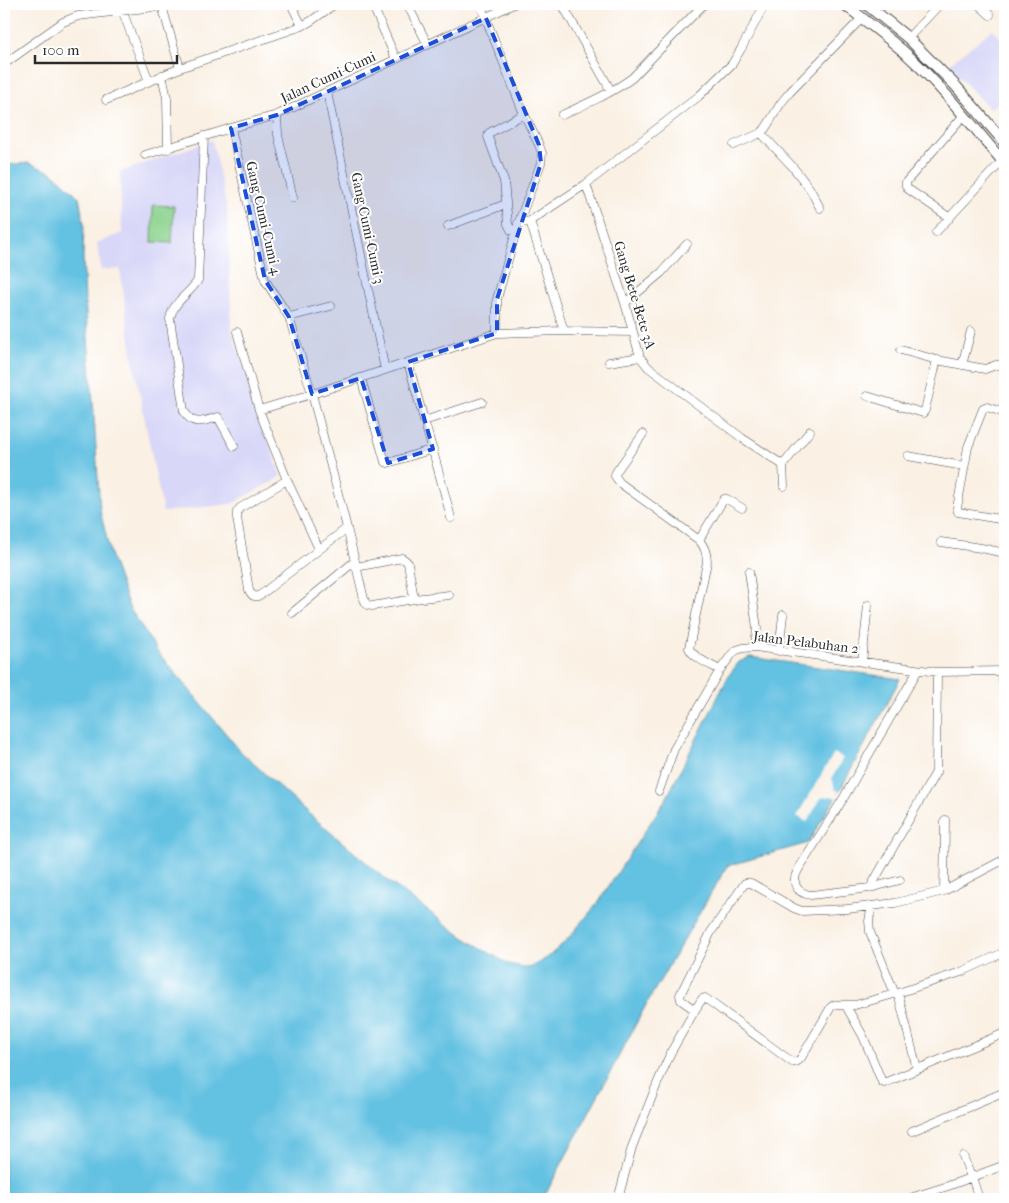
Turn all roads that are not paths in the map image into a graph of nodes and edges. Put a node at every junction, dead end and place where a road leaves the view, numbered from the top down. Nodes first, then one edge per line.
1 (171, 4) edge
2 (291, 4) edge
3 (335, 4) edge
4 (372, 4) edge
5 (407, 4) edge
6 (480, 4) edge
7 (514, 4) edge
8 (562, 4) edge
9 (704, 4) edge
10 (765, 4) edge
11 (844, 4) edge
12 (866, 4) edge
13 (940, 4) edge
14 (978, 4) edge
15 (157, 5) edge
16 (122, 10) junction
17 (990, 15) dead end
18 (486, 18) junction
19 (862, 18) junction
20 (302, 26) junction
21 (908, 38) junction
22 (428, 45) junction
23 (396, 59) junction
24 (4, 64) edge
25 (180, 68) junction
26 (162, 75) junction
27 (149, 81) junction
28 (611, 91) junction
29 (327, 92) junction
30 (106, 100) dead end
31 (974, 106) junction
32 (524, 114) junction
33 (277, 115) junction
34 (562, 115) dead end
35 (964, 115) junction
36 (231, 128) junction
37 (761, 133) junction
38 (204, 136) junction
39 (1005, 143) edge
40 (734, 145) dead end
41 (168, 148) junction
42 (145, 155) dead end
43 (1004, 163) edge
44 (586, 184) junction
45 (292, 198) dead end
46 (506, 204) junction
47 (820, 208) dead end
48 (950, 218) junction
49 (530, 221) junction
50 (448, 226) dead end
51 (517, 228) junction
52 (936, 232) dead end
53 (687, 244) dead end
54 (625, 304) junction
55 (331, 306) dead end
56 (290, 317) junction
57 (564, 331) junction
58 (971, 331) dead end
59 (237, 332) dead end
60 (633, 332) junction
61 (497, 334) junction
62 (901, 350) dead end
63 (640, 357) junction
64 (937, 360) junction
65 (408, 362) junction
66 (609, 362) dead end
67 (962, 365) junction
68 (1005, 365) edge
69 (385, 370) junction
70 (361, 378) junction
71 (312, 394) junction
72 (867, 396) dead end
73 (482, 402) dead end
74 (259, 410) junction
75 (1005, 413) edge
76 (424, 421) junction
77 (810, 431) dead end
78 (643, 434) dead end
79 (234, 446) dead end
80 (432, 450) junction
81 (908, 456) dead end
82 (783, 465) junction
83 (963, 466) junction
84 (287, 480) junction
85 (784, 486) dead end
86 (742, 508) dead end
87 (451, 518) dead end
88 (1005, 520) edge
89 (348, 528) junction
90 (699, 540) junction
91 (941, 542) dead end
92 (319, 549) junction
93 (1005, 553) edge
94 (356, 564) junction
95 (749, 572) dead end
96 (449, 595) dead end
97 (414, 599) junction
98 (868, 605) dead end
99 (292, 612) dead end
100 (783, 615) dead end
101 (755, 647) junction
102 (779, 651) junction
103 (862, 662) junction
104 (1004, 668) edge
105 (720, 670) junction
106 (918, 670) junction
107 (936, 672) junction
108 (1005, 685) edge
109 (659, 791) dead end
110 (945, 820) dead end
111 (1005, 859) edge
112 (900, 880) dead end
113 (870, 888) junction
114 (944, 891) junction
115 (872, 906) junction
116 (1005, 952) edge
117 (896, 994) junction
118 (846, 1006) junction
119 (695, 1010) junction
120 (1005, 1034) edge
121 (917, 1069) junction
122 (1005, 1092) edge
123 (912, 1130) dead end
124 (963, 1156) dead end
125 (1005, 1164) edge
126 (971, 1177) junction
127 (618, 1199) edge
128 (906, 1199) edge
129 (979, 1199) edge

1 - 15 street
2 - 20 street
3 - 20 street
4 - 23 street
5 - 22 street
6 - 18 street
7 - 18 street, Jalan Cumi-Cumi
8 - 28 street
9 - 28 street
10 - 44 street
11 - 19 street
12 - 21 street
13 - 21 street
14 - 17 street
15 - 16 street
15 - 25 street
16 - 24 street
16 - 27 street
18 - 22 street, Jalan Cumi-Cumi
18 - 32 street
19 - 35 street
19 - 37 street
20 - 25 street
21 - 31 street
22 - 23 street, Jalan Cumi-Cumi
23 - 29 street, Jalan Cumi-Cumi
25 - 26 street
26 - 27 street
26 - 41 street
27 - 30 street
28 - 34 street
29 - 33 street, Jalan Cumi-Cumi
29 - 69 street, Gang Cumi-Cumi 3
31 - 35 street
31 - 39 street
32 - 46 street
32 - 51 street
33 - 36 street, Jalan Cumi-Cumi
33 - 45 street
35 - 43 street
35 - 48 street
36 - 38 street, Jalan Cumi-Cumi
36 - 56 street, Gang Cumi-Cumi 4
37 - 40 street
37 - 47 street
38 - 41 street, Jalan Cumi-Cumi
38 - 79 street
41 - 42 street, Jalan Cumi-Cumi
43 - 48 street
44 - 49 street
44 - 54 street, Gang Bete-Bete 3A
46 - 50 street
46 - 51 street
48 - 52 street
49 - 51 street
49 - 57 street
51 - 61 street
53 - 54 street
54 - 60 street, Gang Bete-Bete 3A
55 - 56 street
56 - 71 street, Gang Cumi-Cumi 4
57 - 60 street
57 - 61 street
58 - 67 street
59 - 74 street
60 - 63 street, Gang Bete-Bete 3A
61 - 65 street
62 - 64 street
63 - 66 street
63 - 82 street, Gang Bete-Bete 3A
64 - 67 street
64 - 72 street
65 - 69 street
65 - 76 street
67 - 68 street
69 - 70 street
70 - 71 street
70 - 80 street
71 - 74 street
71 - 89 street, Gang Cumi-Cumi 4
73 - 76 street
74 - 84 street
75 - 83 street
76 - 80 street
77 - 82 street
78 - 90 street
80 - 87 street
81 - 83 street
82 - 85 street
83 - 88 street
84 - 92 street
84 - 92 street
86 - 90 street
89 - 92 street
89 - 94 street, Gang Cumi-Cumi 4
90 - 105 street
91 - 93 street
94 - 97 street, Gang Cumi-Cumi 4
94 - 97 street
94 - 99 street
95 - 101 street
96 - 97 street
98 - 103 street
100 - 102 street
101 - 102 street, Jalan Pelabuhan 2
101 - 105 street, Jalan Pelabuhan 2
102 - 103 street, Jalan Pelabuhan 2
103 - 106 street, Jalan Pelabuhan 2
104 - 107 street, Jalan Pelabuhan 2
104 - 108 street
105 - 109 street, Jalan Pelabuhan 2
106 - 107 street, Jalan Pelabuhan 2
106 - 113 street
107 - 113 street
110 - 114 street
111 - 114 street
112 - 113 street
114 - 115 street
115 - 117 street
115 - 119 street
116 - 117 street
117 - 118 street
117 - 121 street
118 - 119 street
118 - 121 street
119 - 127 street
120 - 121 street
122 - 123 street
124 - 126 street
125 - 126 street
126 - 128 street
126 - 129 street

